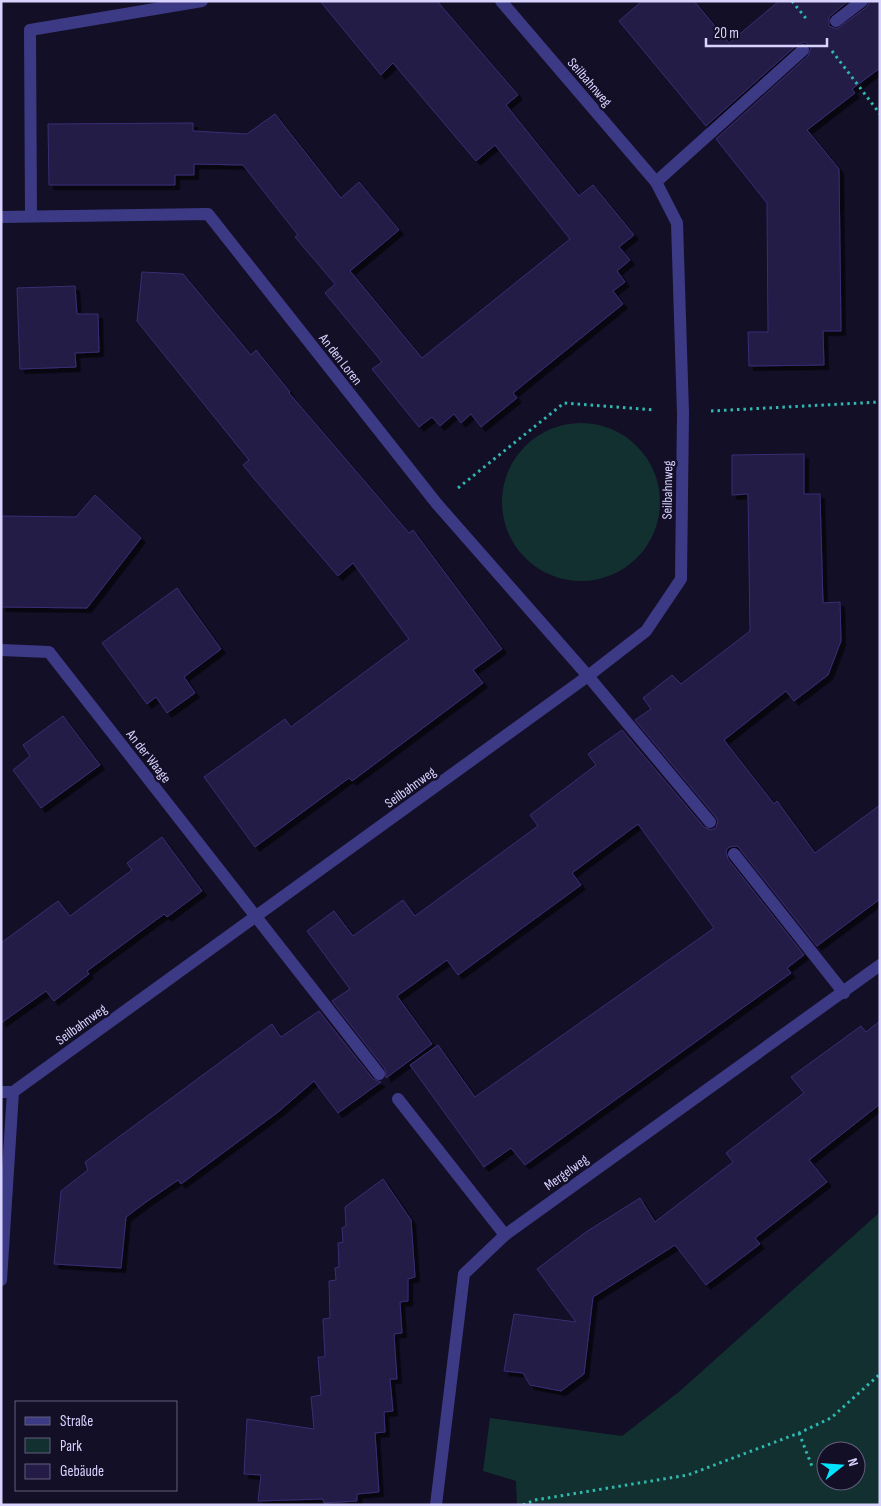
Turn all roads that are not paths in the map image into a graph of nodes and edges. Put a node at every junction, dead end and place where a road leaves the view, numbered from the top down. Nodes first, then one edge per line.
1 (202, 1) edge
2 (501, 1) edge
3 (862, 1) edge
4 (836, 22) dead end
5 (803, 50) dead end
6 (656, 182) junction
7 (31, 216) junction
8 (1, 217) edge
9 (1, 650) edge
10 (588, 676) junction
11 (710, 822) dead end
12 (734, 854) dead end
13 (256, 916) junction
14 (880, 965) edge
15 (844, 993) junction
16 (379, 1074) dead end
17 (7, 1092) edge
18 (398, 1099) dead end
19 (505, 1235) junction
20 (1, 1280) edge
21 (436, 1505) edge

1 - 7 street
2 - 6 street, Seilbahnweg
3 - 4 street
5 - 6 street
6 - 10 street, Seilbahnweg
7 - 8 street, An den Loren
7 - 10 street, An den Loren
9 - 13 street, An der Waage
10 - 11 street, An den Loren
10 - 13 street, Seilbahnweg
12 - 15 street
13 - 16 street, An der Waage
13 - 17 street, Seilbahnweg
14 - 15 street, Mergelweg
15 - 19 street, Mergelweg
17 - 20 street
18 - 19 street
19 - 21 street, Mergelweg

